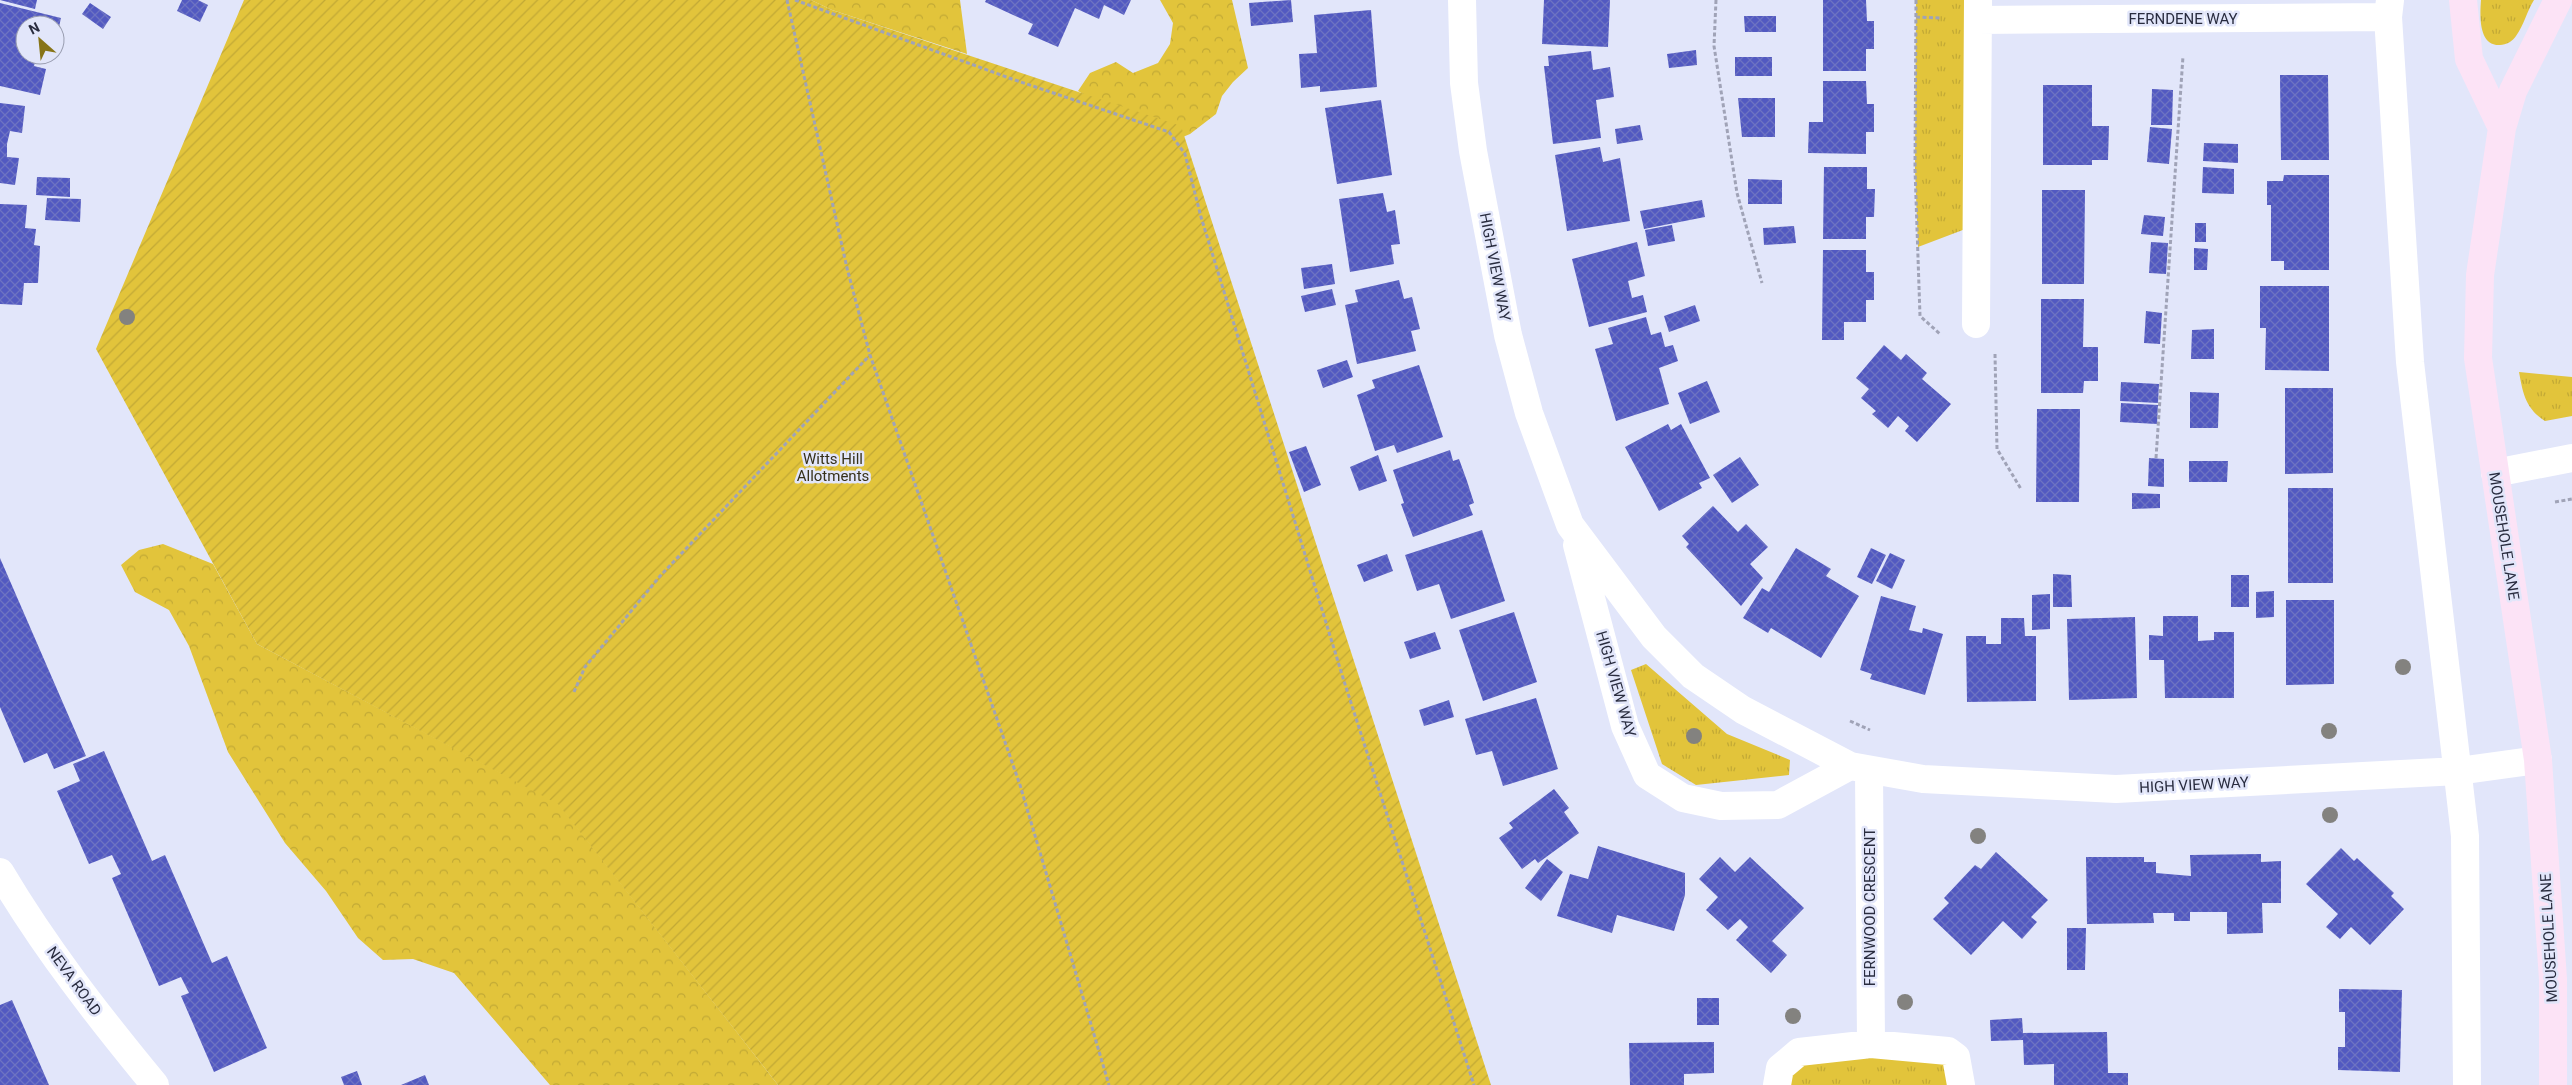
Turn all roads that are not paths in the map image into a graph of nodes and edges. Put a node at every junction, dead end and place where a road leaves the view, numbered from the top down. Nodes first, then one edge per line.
1 (1462, 0) edge
2 (2463, 0) edge
3 (2558, 0) edge
4 (2389, 8) edge
5 (1978, 10) edge
6 (2502, 128) junction
7 (1976, 324) road end
8 (2572, 458) edge
9 (2494, 473) junction
10 (1570, 525) junction
11 (2538, 760) junction
12 (1860, 768) junction
13 (2458, 770) junction
14 (0, 872) edge
15 (1871, 1044) junction
16 (155, 1085) edge
17 (1777, 1085) edge
18 (1961, 1085) edge
19 (2467, 1085) edge
20 (2553, 1085) edge

1 - 10 street, HIGH VIEW WAY
2 - 6 street
3 - 6 street, MOUSEHOLE LANE
4 - 5 street, FERNDENE WAY
4 - 13 street
5 - 7 street, FERNDENE WAY
6 - 9 street, MOUSEHOLE LANE
8 - 9 street
9 - 11 street, MOUSEHOLE LANE
10 - 12 street, HIGH VIEW WAY
10 - 12 street, HIGH VIEW WAY
11 - 13 street, HIGH VIEW WAY
11 - 20 street, MOUSEHOLE LANE
12 - 13 street, HIGH VIEW WAY
12 - 15 street, FERNWOOD CRESCENT
13 - 19 street
14 - 16 street, NEVA ROAD
15 - 17 street
15 - 18 street

